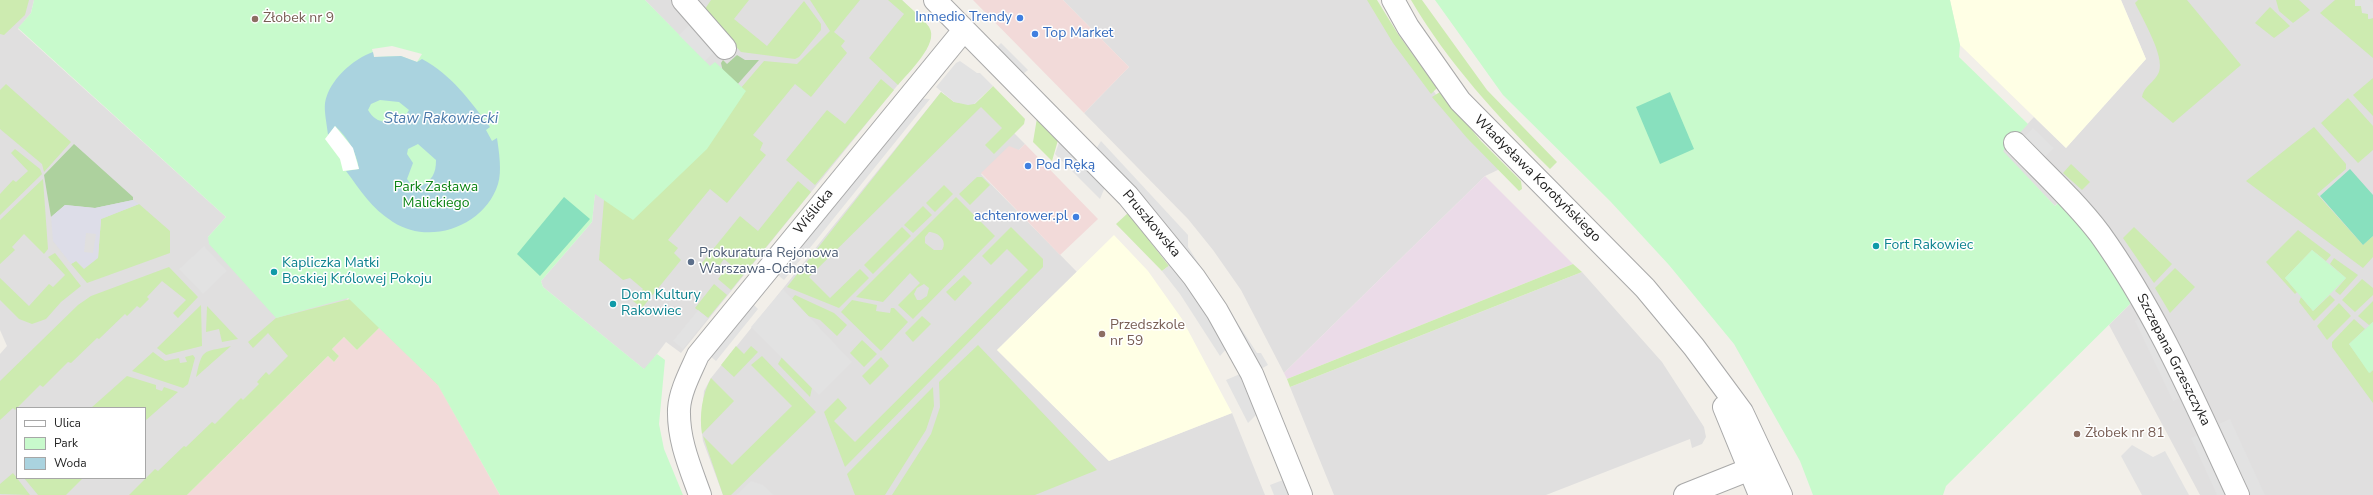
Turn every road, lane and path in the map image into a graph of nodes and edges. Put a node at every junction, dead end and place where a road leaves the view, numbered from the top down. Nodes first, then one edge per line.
1 (683, 0) edge
2 (935, 0) edge
3 (1393, 0) edge
4 (964, 30) junction
5 (725, 48) dead end
6 (2015, 143) dead end
7 (1758, 466) junction
8 (700, 495) edge
9 (1301, 495) edge
10 (1685, 495) edge
11 (1760, 495) edge
12 (1781, 495) edge
13 (2238, 495) edge

1 - 5 street
2 - 4 street, Pruszkowska
3 - 7 street, Władysława Korotyńskiego
4 - 8 street, Wiślicka
4 - 9 street, Pruszkowska
6 - 13 street, Szczepana Grzeszczyka
7 - 10 street
7 - 11 street, Władysława Korotyńskiego
7 - 12 street, Władysława Korotyńskiego

